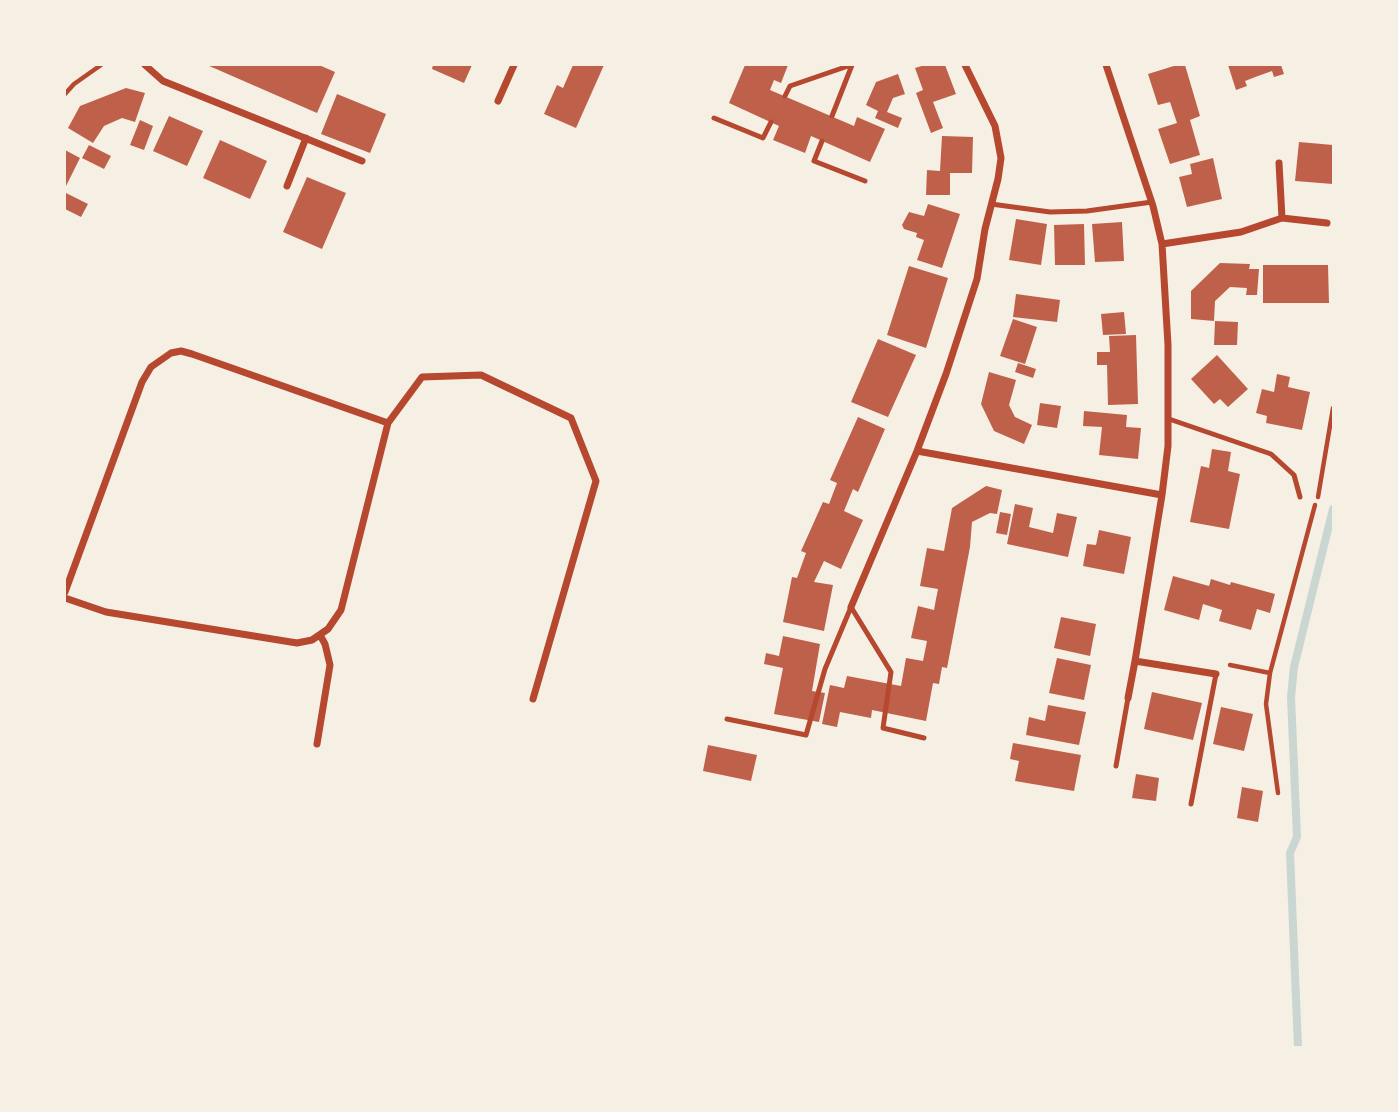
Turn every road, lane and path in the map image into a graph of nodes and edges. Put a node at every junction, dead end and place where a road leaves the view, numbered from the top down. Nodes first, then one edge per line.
1 (101, 65) edge
2 (145, 65) edge
3 (514, 65) edge
4 (852, 65) edge
5 (965, 65) edge
6 (1107, 65) edge
7 (65, 94) edge
8 (785, 96) dead end
9 (498, 101) dead end
10 (832, 116) dead end
11 (715, 118) dead end
12 (771, 122) dead end
13 (306, 138) junction
14 (822, 141) dead end
15 (362, 161) dead end
16 (1279, 163) dead end
17 (865, 181) dead end
18 (287, 186) dead end
19 (1152, 202) junction
20 (991, 204) junction
21 (1282, 218) junction
22 (1327, 223) dead end
23 (1162, 244) junction
24 (1333, 408) edge
25 (1169, 419) junction
26 (388, 423) junction
27 (917, 451) junction
28 (1162, 495) junction
29 (1300, 497) dead end
30 (65, 592) edge
31 (65, 598) edge
32 (850, 607) junction
33 (320, 635) junction
34 (1135, 661) junction
35 (1270, 673) junction
36 (1216, 674) junction
37 (1128, 698) joint
38 (533, 699) dead end
39 (727, 719) dead end
40 (924, 738) dead end
41 (317, 744) dead end
42 (1116, 766) dead end
43 (1278, 793) dead end
44 (1191, 804) dead end

1 - 7 path
2 - 13 street
3 - 9 street
4 - 8 lane
4 - 10 lane
5 - 20 street
6 - 19 street
11 - 12 lane
13 - 15 street
13 - 18 street
14 - 17 lane
16 - 21 street
19 - 20 lane
19 - 23 street
20 - 27 street
21 - 22 street
21 - 23 street
23 - 25 street
24 - 35 path
25 - 28 street
25 - 29 lane
26 - 30 street
26 - 33 street
26 - 38 street
27 - 28 street
27 - 32 street
28 - 34 street
31 - 33 street
32 - 39 lane
32 - 40 lane
33 - 41 street
34 - 36 street
34 - 37 street
35 - 36 path
35 - 43 path
36 - 44 lane
37 - 42 lane

